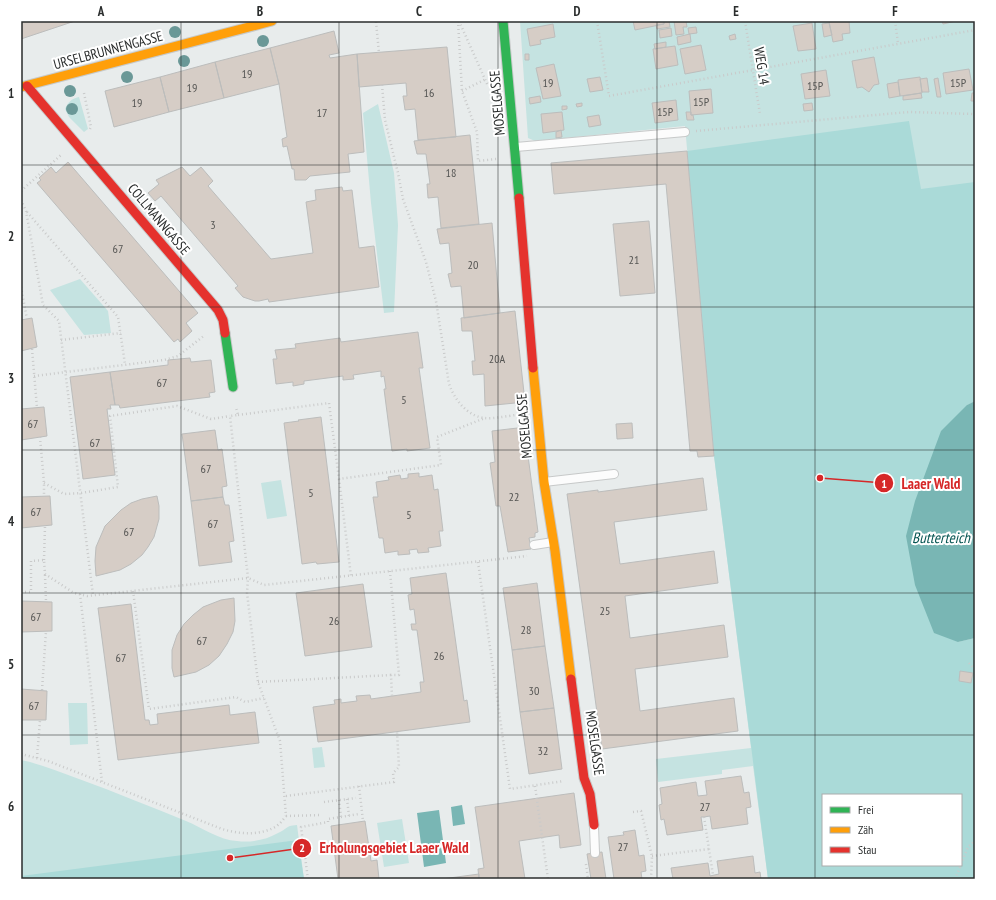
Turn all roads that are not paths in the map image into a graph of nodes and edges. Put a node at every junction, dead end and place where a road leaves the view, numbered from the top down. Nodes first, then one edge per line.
1 (272, 21) edge
2 (503, 21) edge
3 (24, 86) edge
4 (685, 132) road end
5 (515, 147) junction
6 (233, 387) road end
7 (614, 474) dead end
8 (544, 482) junction
9 (553, 542) junction
10 (534, 545) dead end
11 (594, 825) joint
12 (594, 853) dead end

1 - 3 street, URSELBRUNNENGASSE
2 - 5 street, MOSELGASSE
3 - 6 street, COLLMANNGASSE
4 - 5 lane
5 - 8 street, MOSELGASSE
7 - 8 lane
8 - 9 street, MOSELGASSE
9 - 10 lane
9 - 11 street, MOSELGASSE
11 - 12 lane

